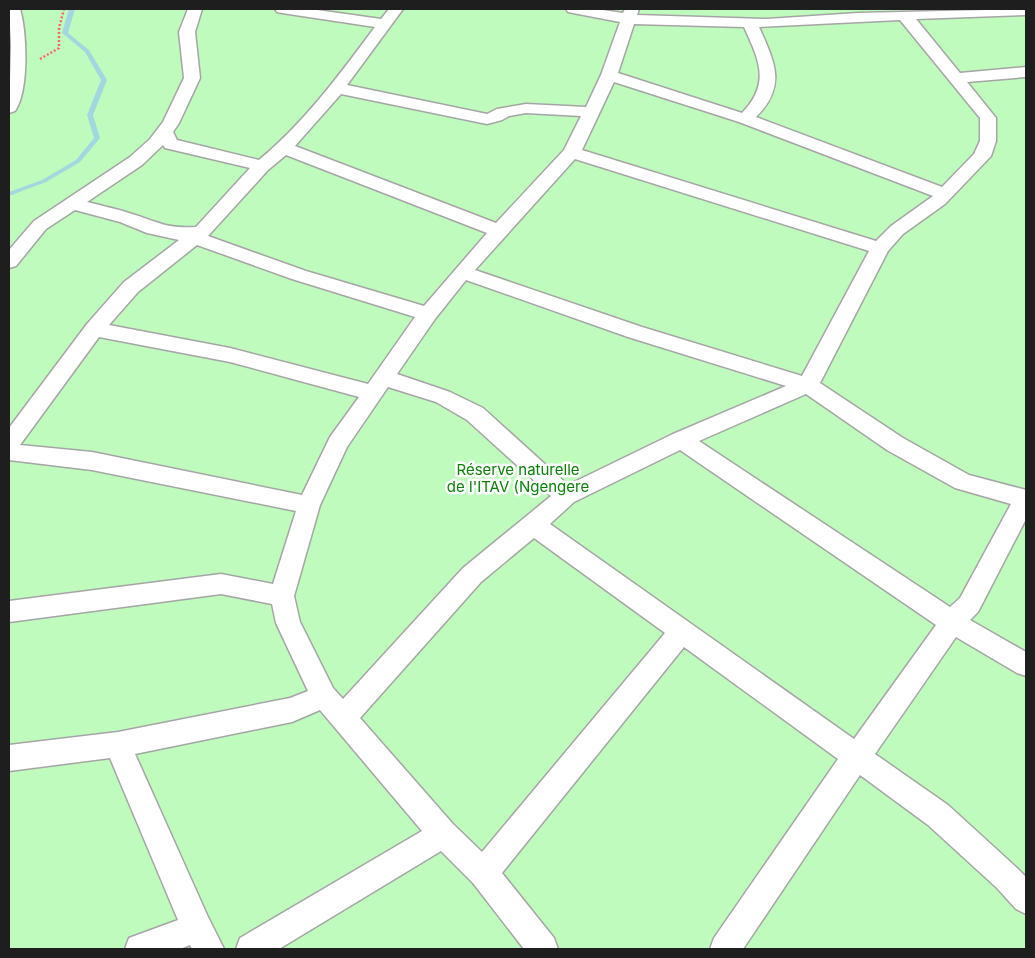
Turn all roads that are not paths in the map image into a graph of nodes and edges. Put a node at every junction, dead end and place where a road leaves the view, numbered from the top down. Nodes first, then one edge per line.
1 (13, 9) edge
2 (194, 9) edge
3 (282, 9) edge
4 (396, 9) edge
5 (572, 9) edge
6 (1026, 11) edge
7 (856, 13) edge
8 (631, 14) edge
9 (905, 16) junction
10 (750, 23) junction
11 (384, 24) junction
12 (1026, 72) edge
13 (609, 74) junction
14 (957, 78) junction
15 (337, 88) junction
16 (9, 108) edge
17 (592, 112) junction
18 (745, 118) junction
19 (164, 132) junction
20 (284, 148) junction
21 (572, 152) junction
22 (262, 166) junction
23 (944, 194) junction
24 (72, 203) junction
25 (499, 230) junction
26 (197, 235) junction
27 (880, 248) junction
28 (9, 262) edge
29 (462, 272) junction
30 (428, 314) junction
31 (94, 329) junction
32 (808, 385) junction
33 (379, 386) junction
34 (682, 440) junction
35 (9, 444) edge
36 (9, 452) edge
37 (566, 496) junction
38 (1026, 499) edge
39 (309, 505) junction
40 (534, 525) junction
41 (282, 596) junction
42 (9, 612) edge
43 (952, 622) junction
44 (682, 630) junction
45 (1026, 665) edge
46 (324, 696) junction
47 (343, 718) junction
48 (118, 745) junction
49 (856, 757) junction
50 (9, 758) edge
51 (443, 834) junction
52 (483, 873) junction
53 (1026, 900) edge
54 (203, 939) edge
55 (140, 949) edge
56 (251, 949) edge
57 (542, 949) edge
58 (725, 949) edge

1 - 16 street
2 - 19 street
3 - 11 street
4 - 11 street
5 - 8 street
6 - 9 street
7 - 9 street
7 - 10 street
8 - 10 street
8 - 13 street
9 - 14 street
10 - 18 street
11 - 15 street
12 - 14 street
13 - 17 street
13 - 18 street
14 - 23 street
15 - 17 street
15 - 20 street
17 - 21 street
18 - 23 street
19 - 22 street
19 - 24 street
20 - 22 street
20 - 25 street
21 - 25 street
21 - 27 street
22 - 26 street
23 - 27 street
24 - 26 street
24 - 28 street
25 - 29 street
26 - 30 street
26 - 31 street
27 - 32 street
29 - 30 street
29 - 32 street
30 - 33 street
31 - 33 street
31 - 35 street
32 - 34 street
32 - 38 street
33 - 37 street
33 - 39 street
34 - 37 street
34 - 43 street
36 - 39 street
37 - 40 street
38 - 43 street
39 - 41 street
40 - 44 street
40 - 47 street
41 - 42 street
41 - 46 street
43 - 45 street
43 - 49 street
44 - 49 street
44 - 52 street
46 - 47 street
46 - 48 street
47 - 51 street
48 - 50 street
48 - 54 street
49 - 53 street
49 - 58 street
51 - 52 street
51 - 56 street
52 - 57 street
54 - 55 street

